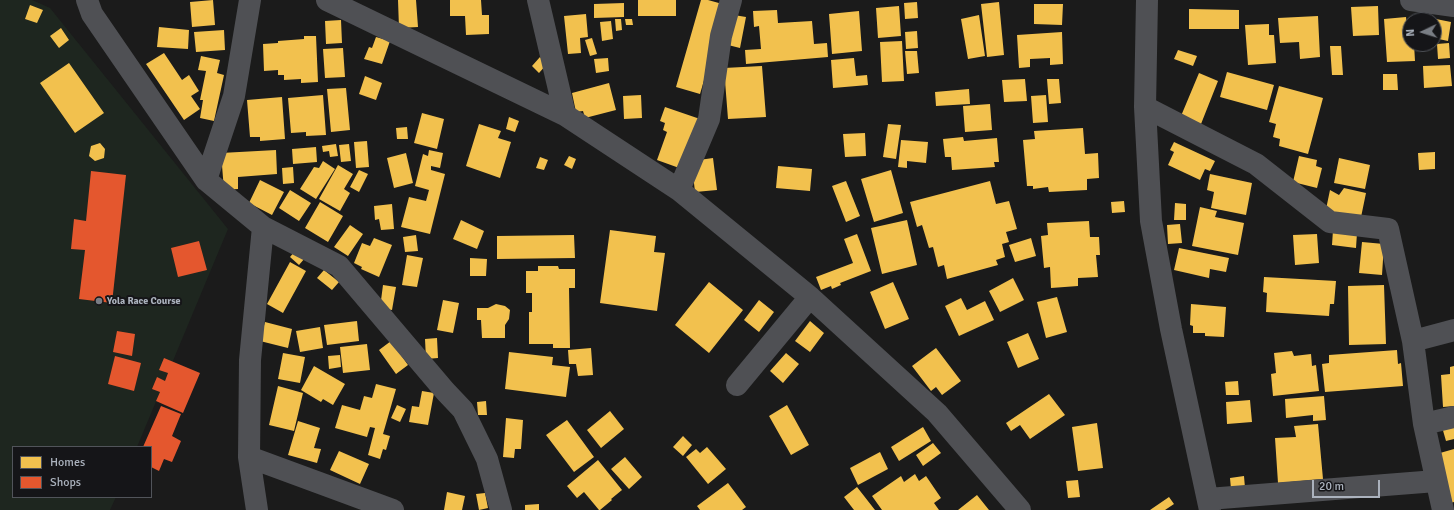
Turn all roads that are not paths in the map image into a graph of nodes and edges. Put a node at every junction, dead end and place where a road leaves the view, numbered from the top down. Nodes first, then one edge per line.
1 (87, 0) edge
2 (250, 0) edge
3 (327, 0) edge
4 (538, 0) edge
5 (731, 0) edge
6 (1147, 0) edge
7 (1411, 0) edge
8 (1454, 6) edge
9 (1145, 107) junction
10 (565, 115) junction
11 (206, 180) junction
12 (679, 190) junction
13 (263, 227) junction
14 (810, 297) junction
15 (1454, 330) edge
16 (1413, 341) junction
17 (737, 385) dead end
18 (1454, 417) edge
19 (1424, 424) junction
20 (249, 457) junction
21 (1436, 481) junction
22 (1209, 505) edge
23 (257, 510) edge
24 (393, 510) edge
25 (501, 510) edge
26 (1020, 510) edge
27 (1442, 510) edge

1 - 11 street
2 - 11 street
3 - 10 street
4 - 10 street
5 - 12 street
6 - 9 street
7 - 8 street
9 - 16 street
9 - 22 street
10 - 12 street
11 - 13 street
12 - 14 street
13 - 20 street
13 - 25 street
14 - 17 street
14 - 26 street
15 - 16 street
16 - 19 street
18 - 19 street
19 - 21 street
20 - 23 street
20 - 24 street
21 - 22 street
21 - 27 street

